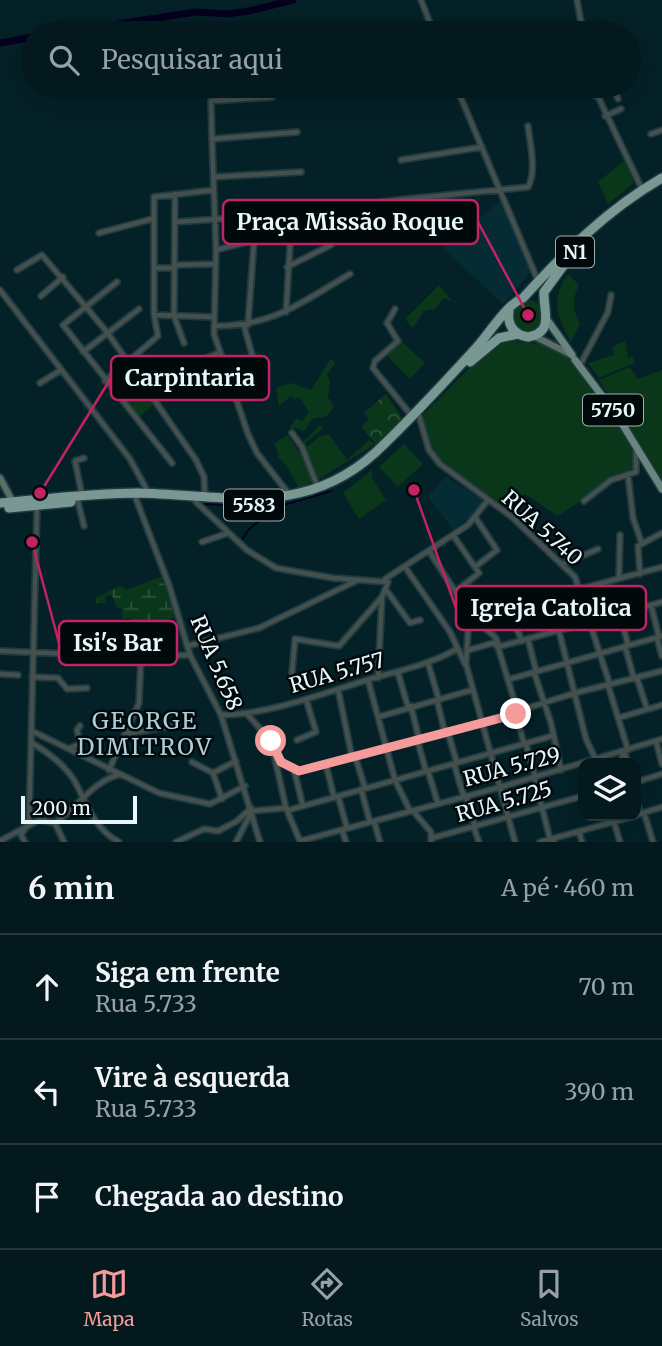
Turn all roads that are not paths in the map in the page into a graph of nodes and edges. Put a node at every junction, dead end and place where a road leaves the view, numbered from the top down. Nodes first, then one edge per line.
1 (421, 0) edge
2 (577, 0) edge
3 (429, 21) edge
4 (581, 21) edge
5 (257, 98) edge
6 (461, 98) edge
7 (597, 98) edge
8 (621, 109) dead end
9 (606, 116) junction
10 (528, 126) dead end
11 (662, 130) edge
12 (297, 132) dead end
13 (651, 134) dead end
14 (212, 139) junction
15 (482, 147) junction
16 (401, 160) dead end
17 (301, 172) dead end
18 (214, 177) junction
19 (662, 178) edge
20 (499, 189) junction
21 (642, 189) junction
22 (214, 190) junction
23 (175, 194) junction
24 (620, 204) junction
25 (320, 212) junction
26 (256, 214) junction
27 (292, 214) junction
28 (152, 219) junction
29 (214, 219) junction
30 (175, 222) junction
31 (99, 233) dead end
32 (255, 240) junction
33 (216, 250) junction
34 (216, 264) junction
35 (175, 267) junction
36 (288, 267) junction
37 (154, 268) junction
38 (17, 270) dead end
39 (350, 274) dead end
40 (63, 277) junction
41 (117, 282) dead end
42 (539, 282) junction
43 (0, 290) edge
44 (611, 295) dead end
45 (41, 296) dead end
46 (523, 298) junction
47 (86, 305) junction
48 (544, 307) junction
49 (139, 309) dead end
50 (394, 309) dead end
51 (509, 311) junction
52 (286, 312) junction
53 (155, 315) junction
54 (174, 316) junction
55 (214, 317) junction
56 (548, 321) junction
57 (246, 325) junction
58 (214, 326) junction
59 (107, 332) junction
60 (517, 334) junction
61 (534, 336) junction
62 (184, 343) dead end
63 (83, 352) junction
64 (219, 353) junction
65 (576, 360) junction
66 (128, 363) junction
67 (189, 365) dead end
68 (178, 366) dead end
69 (61, 369) junction
70 (105, 381) junction
71 (40, 383) dead end
72 (147, 389) junction
73 (264, 397) dead end
74 (416, 416) junction
75 (292, 433) dead end
76 (636, 446) junction
77 (84, 458) dead end
78 (172, 463) dead end
79 (628, 475) junction
80 (0, 478) edge
81 (318, 488) junction
82 (662, 488) edge
83 (149, 494) junction
84 (292, 496) junction
85 (205, 498) junction
86 (80, 499) junction
87 (136, 499) junction
88 (488, 500) junction
89 (584, 501) dead end
90 (196, 502) junction
91 (0, 503) edge
92 (14, 505) junction
93 (37, 507) junction
94 (0, 509) edge
95 (475, 517) junction
96 (83, 526) dead end
97 (228, 533) junction
98 (662, 533) edge
99 (453, 534) junction
100 (621, 536) dead end
101 (202, 542) dead end
102 (642, 544) junction
103 (598, 549) dead end
104 (429, 551) junction
105 (563, 564) junction
106 (405, 566) junction
107 (475, 566) junction
108 (662, 567) edge
109 (640, 574) junction
110 (619, 578) junction
111 (359, 579) junction
112 (385, 579) junction
113 (601, 584) junction
114 (580, 589) junction
115 (387, 591) junction
116 (456, 591) junction
117 (382, 597) junction
118 (662, 602) edge
119 (651, 605) junction
120 (469, 613) junction
121 (620, 614) junction
122 (504, 615) dead end
123 (609, 617) junction
124 (420, 620) dead end
125 (590, 622) junction
126 (559, 631) junction
127 (659, 637) edge
128 (525, 640) junction
129 (187, 646) junction
130 (627, 646) junction
131 (499, 647) junction
132 (457, 649) junction
133 (0, 651) edge
134 (468, 652) junction
135 (33, 653) junction
136 (600, 653) junction
137 (190, 655) junction
138 (662, 656) edge
139 (141, 657) junction
140 (428, 663) junction
141 (567, 663) junction
142 (466, 664) junction
143 (535, 671) junction
144 (662, 671) edge
145 (292, 673) dead end
146 (398, 673) junction
147 (0, 674) edge
148 (18, 675) dead end
149 (32, 677) junction
150 (379, 678) junction
151 (636, 679) junction
152 (368, 680) junction
153 (510, 680) junction
154 (609, 685) junction
155 (87, 688) dead end
156 (338, 689) junction
157 (472, 690) junction
158 (576, 694) junction
159 (306, 699) junction
160 (438, 700) junction
161 (543, 704) junction
162 (662, 705) edge
163 (410, 707) junction
164 (647, 709) junction
165 (517, 713) junction
166 (221, 715) junction
167 (248, 715) junction
168 (378, 716) junction
169 (618, 718) junction
170 (482, 723) junction
171 (177, 724) dead end
172 (80, 726) dead end
173 (32, 731) junction
174 (447, 733) junction
175 (124, 734) junction
176 (552, 736) junction
177 (418, 739) junction
178 (297, 740) dead end
179 (662, 740) edge
180 (656, 741) junction
181 (32, 743) junction
182 (525, 744) junction
183 (387, 746) junction
184 (69, 748) junction
185 (625, 751) junction
186 (492, 754) junction
187 (276, 755) junction
188 (354, 756) junction
189 (596, 758) joint
190 (623, 758) edge
191 (627, 758) edge
192 (236, 761) junction
193 (192, 762) dead end
194 (456, 763) junction
195 (578, 764) edge
196 (662, 764) edge
197 (326, 765) junction
198 (109, 770) junction
199 (294, 770) junction
200 (561, 770) junction
201 (427, 771) junction
202 (213, 773) junction
203 (662, 774) edge
204 (118, 775) junction
205 (535, 776) junction
206 (395, 780) junction
207 (641, 780) edge
208 (245, 786) junction
209 (501, 787) junction
210 (363, 788) junction
211 (336, 796) junction
212 (465, 797) junction
213 (578, 797) edge
214 (222, 800) junction
215 (82, 801) junction
216 (438, 804) junction
217 (303, 806) junction
218 (542, 807) junction
219 (662, 807) edge
220 (251, 809) junction
221 (288, 809) junction
222 (411, 811) junction
223 (641, 814) edge
224 (509, 817) junction
225 (641, 819) edge
226 (618, 821) edge
227 (55, 822) junction
228 (372, 822) junction
229 (614, 822) junction
230 (27, 826) junction
231 (475, 827) junction
232 (344, 829) junction
233 (579, 831) junction
234 (432, 840) edge
235 (552, 840) edge
236 (0, 841) edge
237 (300, 841) edge
238 (25, 842) edge
239 (64, 842) edge
240 (120, 842) edge
241 (176, 842) edge
242 (236, 842) edge
243 (260, 842) edge
244 (346, 842) edge
245 (380, 842) edge
246 (479, 842) edge
247 (515, 842) edge
248 (540, 842) edge
249 (582, 842) edge
250 (620, 842) edge
251 (653, 842) edge

1 - 3 street
2 - 4 street
5 - 14 street
6 - 15 street
7 - 9 street
8 - 9 street
9 - 21 street
10 - 20 street
11 - 13 street
12 - 14 street
14 - 18 street
15 - 16 street
15 - 20 street
17 - 18 street
18 - 22 street
19 - 21 highway, N1
20 - 25 street
20 - 42 street
21 - 24 highway, N1
22 - 23 street
22 - 29 street
23 - 28 street
23 - 30 street
24 - 42 highway, N1
24 - 48 highway, N1
25 - 27 street
25 - 36 street
26 - 27 street
26 - 29 street
26 - 32 street
27 - 36 street
28 - 31 street
28 - 37 street
29 - 30 street
29 - 33 street
30 - 35 street
32 - 33 street
32 - 57 street
33 - 34 street
34 - 35 street
34 - 55 street
35 - 37 street
35 - 54 street
36 - 52 street
37 - 53 street
38 - 40 street
39 - 52 street
40 - 45 street
40 - 47 street
41 - 47 street
42 - 46 highway, N1
43 - 69 street
44 - 65 street
46 - 48 highway
46 - 51 highway, N1
47 - 59 street
47 - 63 street
48 - 56 highway
49 - 59 street
50 - 74 street
51 - 60 highway
51 - 74 highway, 5583
52 - 57 street
53 - 54 street
53 - 66 street
54 - 55 street
54 - 62 street
55 - 58 street
56 - 61 highway
56 - 65 main road, 5750
57 - 58 street
57 - 73 street
58 - 64 street
59 - 63 street
59 - 66 street
60 - 61 highway
60 - 74 highway, 5583
61 - 65 main road
63 - 70 street
64 - 67 street
64 - 84 street
65 - 76 main road, 5750
66 - 70 street
66 - 72 street
68 - 72 street
69 - 71 street
69 - 83 street
70 - 78 street
72 - 85 street
74 - 81 highway, 5583
74 - 88 street, RUA 5.740
74 - 90 highway, 5583
75 - 81 street
76 - 79 street
76 - 82 main road, 5750
77 - 86 street
79 - 89 street
79 - 102 street
80 - 92 main road
81 - 84 highway, 5583
83 - 85 highway, 5583
83 - 86 highway, 5583
84 - 85 highway, 5583
86 - 87 highway, 5583
86 - 92 highway, 5583
86 - 93 highway, 5583
86 - 96 street
87 - 90 highway, 5583
87 - 129 street, RUA 5.658
88 - 95 street
88 - 105 street, RUA 5.740
90 - 97 street
91 - 92 highway, 5583
92 - 93 highway, 5583
92 - 94 highway, 5583
93 - 135 street
95 - 99 street
95 - 107 street
97 - 101 street
97 - 111 street
98 - 102 street
99 - 104 street
99 - 107 street
100 - 110 street
102 - 109 street
103 - 105 street
104 - 106 street
104 - 116 street
105 - 114 street, RUA 5.740
106 - 112 street
106 - 132 street
107 - 116 street
108 - 109 street
109 - 110 street
110 - 113 street
111 - 112 street
111 - 129 street
112 - 115 street
113 - 114 street
113 - 123 street
114 - 125 street, RUA 5.740
115 - 117 street
115 - 124 street
116 - 120 street
117 - 145 street
117 - 150 street
118 - 119 street
119 - 121 street
119 - 127 street
120 - 131 street
120 - 134 street
121 - 123 street
121 - 130 street
122 - 128 street
123 - 125 street
125 - 126 street
125 - 136 street, RUA 5.740
126 - 128 street
126 - 141 street
127 - 130 street
127 - 138 street
128 - 131 street
128 - 143 street
129 - 137 street, RUA 5.658
130 - 136 street
130 - 151 street
131 - 134 street
131 - 153 street
132 - 140 street, RUA 5.757
132 - 142 street
133 - 135 street
134 - 142 street
135 - 139 street
135 - 149 street
136 - 141 street
136 - 154 street, RUA 5.740
137 - 139 street
137 - 166 street, RUA 5.658
139 - 175 street
140 - 146 street, RUA 5.757
140 - 160 street
141 - 143 street
141 - 158 street
142 - 157 street
143 - 153 street
143 - 161 street
144 - 151 street
146 - 150 street, RUA 5.757
146 - 163 street
147 - 148 street
149 - 155 street
149 - 173 street
150 - 152 street, RUA 5.757
151 - 154 street
151 - 164 street
152 - 156 street, RUA 5.757
152 - 168 street
153 - 165 street
154 - 158 street
154 - 169 street, RUA 5.740
156 - 159 street, RUA 5.757
156 - 188 street
157 - 160 street
157 - 170 street
158 - 161 street
158 - 189 street
159 - 167 street, RUA 5.757
159 - 178 street
160 - 163 street
160 - 174 street
161 - 165 street
161 - 176 street
162 - 164 street
163 - 168 street
163 - 177 street
164 - 169 street
165 - 170 street
165 - 182 street
166 - 167 street, RUA 5.757
166 - 192 street, RUA 5.658
167 - 187 street
168 - 183 street
169 - 185 street, RUA 5.740
170 - 174 street
170 - 186 street
171 - 175 street
172 - 184 street
173 - 181 street
173 - 184 street
174 - 177 street
174 - 194 street
175 - 198 street
176 - 182 street
176 - 200 street
177 - 183 street
177 - 201 street
179 - 180 street, RUA 5.729
180 - 185 street, RUA 5.729
180 - 196 street
181 - 215 street
181 - 230 street
182 - 186 street
182 - 205 street
183 - 188 street
183 - 206 street
184 - 198 street
185 - 189 street, RUA 5.729
185 - 190 street
185 - 191 street, RUA 5.740
186 - 194 street
186 - 209 street
187 - 199 street
187 - 221 street
188 - 197 street
188 - 210 street
192 - 202 street
192 - 208 street, RUA 5.658
193 - 202 street
194 - 201 street
194 - 212 street
195 - 200 street, RUA 5.729
197 - 199 street
197 - 211 street
198 - 204 street
199 - 217 street
200 - 205 street, RUA 5.729
201 - 206 street
201 - 216 street
202 - 214 street
203 - 207 street
204 - 214 street
204 - 215 street
205 - 209 street, RUA 5.729
205 - 218 street
206 - 210 street
206 - 222 street
208 - 214 street
208 - 220 street, RUA 5.658
209 - 212 street, RUA 5.729
209 - 224 street
210 - 211 street
210 - 228 street
211 - 217 street
211 - 232 street
212 - 216 street, RUA 5.729
212 - 231 street
213 - 218 street, RUA 5.725
215 - 227 street
215 - 240 street
216 - 222 street, RUA 5.729
217 - 221 street
218 - 224 street, RUA 5.725
218 - 235 street
219 - 223 street
220 - 221 street
220 - 241 street
220 - 242 street
220 - 243 street, RUA 5.658
221 - 237 street
222 - 228 street, RUA 5.729
222 - 234 street
224 - 231 street, RUA 5.725
224 - 247 street
225 - 251 street
226 - 229 street
227 - 230 street
227 - 239 street
228 - 232 street, RUA 5.729
228 - 245 street
229 - 233 street
229 - 250 street
230 - 236 street
230 - 238 street
231 - 234 street, RUA 5.725
231 - 246 street
232 - 237 street, RUA 5.729
232 - 244 street
233 - 235 street
233 - 249 street
235 - 248 street

